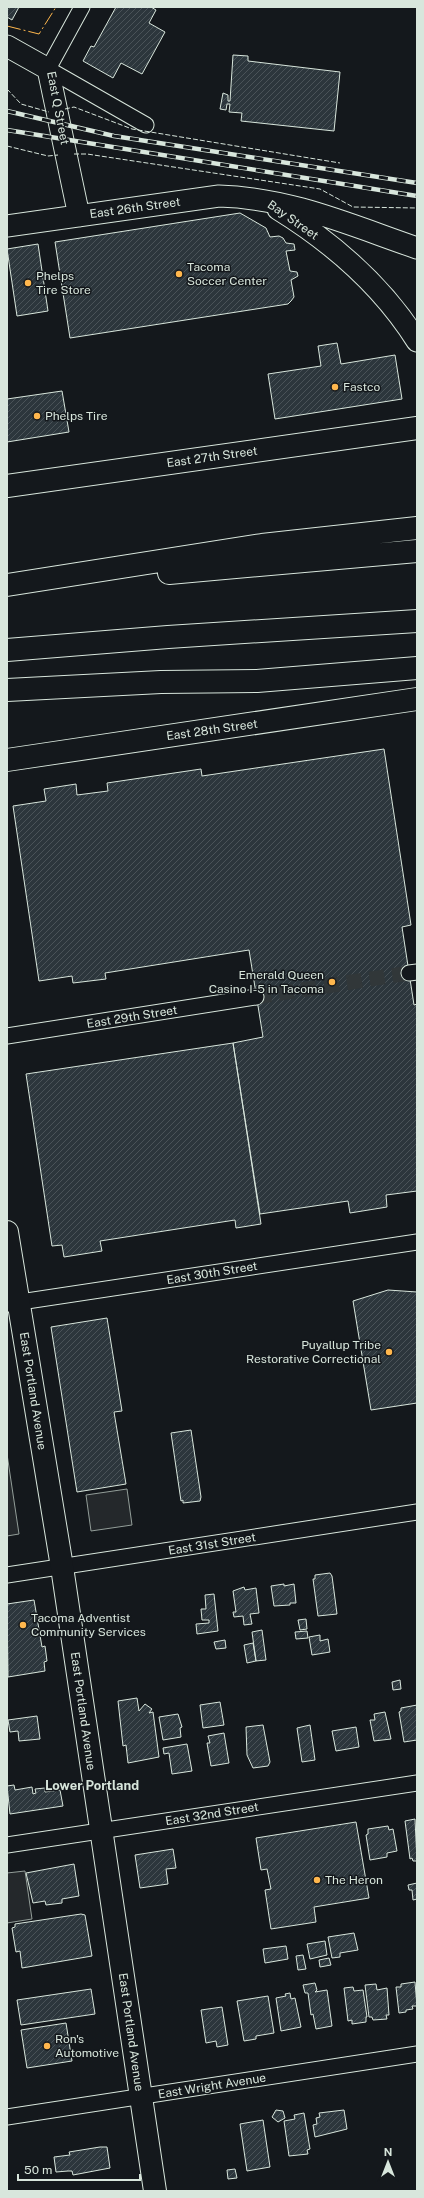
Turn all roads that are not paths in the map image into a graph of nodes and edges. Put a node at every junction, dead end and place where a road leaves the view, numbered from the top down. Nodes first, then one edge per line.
1 (82, 7) edge
2 (7, 46) edge
3 (48, 69) junction
4 (146, 125) dead end
5 (263, 199) junction
6 (79, 216) junction
7 (7, 226) edge
8 (417, 248) edge
9 (417, 342) edge
10 (417, 412) edge
11 (417, 428) edge
12 (376, 434) junction
13 (7, 486) edge
14 (417, 528) edge
15 (417, 551) edge
16 (7, 586) edge
17 (417, 621) edge
18 (7, 650) edge
19 (417, 668) edge
20 (7, 690) edge
21 (417, 699) edge
22 (10, 761) edge
23 (256, 997) tunnel mouth
24 (7, 1036) edge
25 (7, 1232) edge
26 (417, 1242) edge
27 (13, 1303) edge
28 (417, 1512) edge
29 (62, 1567) junction
30 (7, 1575) edge
31 (417, 1783) edge
32 (101, 1831) junction
33 (7, 1845) edge
34 (417, 2054) edge
35 (140, 2097) junction
36 (7, 2117) edge
37 (155, 2191) edge

1 - 3 street, East Q Street
2 - 3 street
3 - 4 street
3 - 6 street, East Q Street
5 - 6 street, East 26th Street
5 - 8 street, Bay Street
5 - 9 street, Bay Street
6 - 7 street, East 26th Street
10 - 12 main road
11 - 12 main road, East 27th Street
12 - 13 main road, East 27th Street
14 - 16 main road
15 - 16 main road
17 - 18 main road
19 - 20 main road
21 - 22 main road, East 28th Street
23 - 24 street, East 29th Street
25 - 27 main road, East Portland Avenue
26 - 27 street, East 30th Street
27 - 29 main road, East Portland Avenue
28 - 29 street, East 31st Street
29 - 30 street, East 31st Street
29 - 32 main road, East Portland Avenue
31 - 32 street, East 32nd Street
32 - 33 street, East 32nd Street
32 - 35 main road, East Portland Avenue
34 - 35 street, East Wright Avenue
35 - 36 street, East Wright Avenue
35 - 37 main road, East Portland Avenue

